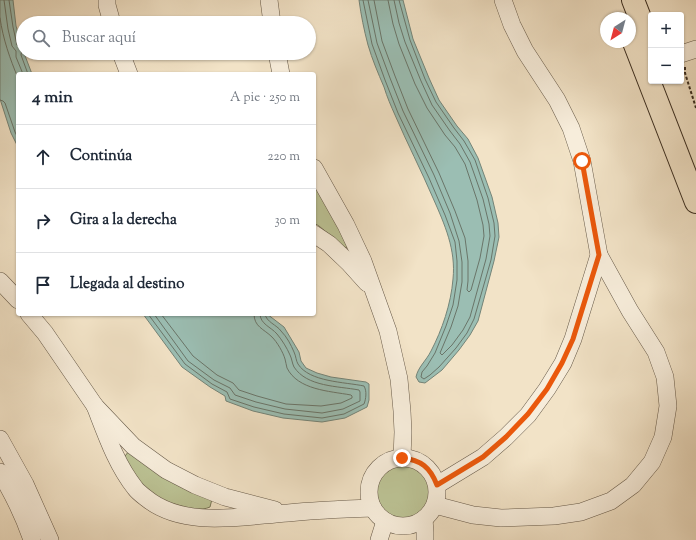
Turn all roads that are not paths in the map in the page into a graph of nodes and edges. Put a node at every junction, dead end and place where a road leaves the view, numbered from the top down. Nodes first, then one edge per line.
1 (107, 0) edge
2 (269, 0) edge
3 (503, 0) edge
4 (618, 0) edge
5 (633, 0) edge
6 (623, 12) edge
7 (110, 16) edge
8 (271, 16) edge
9 (648, 38) edge
10 (636, 44) edge
11 (124, 60) edge
12 (278, 60) edge
13 (647, 66) edge
14 (128, 72) edge
15 (281, 72) edge
16 (665, 84) edge
17 (696, 164) edge
18 (316, 172) edge
19 (696, 202) edge
20 (316, 235) edge
21 (599, 255) junction
22 (0, 281) edge
23 (373, 291) junction
24 (16, 298) edge
25 (31, 316) edge
26 (95, 406) junction
27 (0, 439) edge
28 (133, 446) junction
29 (402, 458) junction
30 (116, 459) junction
31 (0, 472) edge
32 (437, 485) junction
33 (225, 497) junction
34 (435, 505) junction
35 (373, 508) junction
36 (287, 513) junction
37 (218, 518) junction
38 (389, 528) edge
39 (415, 528) edge
40 (32, 540) edge
41 (50, 540) edge
42 (378, 540) edge
43 (425, 540) edge

1 - 7 street
2 - 8 street
3 - 21 street
4 - 6 main road
5 - 9 main road
10 - 13 main road
11 - 14 street
12 - 15 street
13 - 19 main road
16 - 17 main road
18 - 23 street
20 - 23 street
21 - 32 street
21 - 34 street
22 - 24 street
23 - 29 street
25 - 26 street
26 - 28 street
26 - 30 street
27 - 41 street
28 - 30 street
28 - 33 street
29 - 32 street
29 - 35 street
30 - 37 street
31 - 40 street
32 - 34 street
33 - 36 street
33 - 37 street
34 - 39 street
35 - 36 street
35 - 38 street
36 - 37 street
38 - 39 street
38 - 42 street
39 - 43 street

